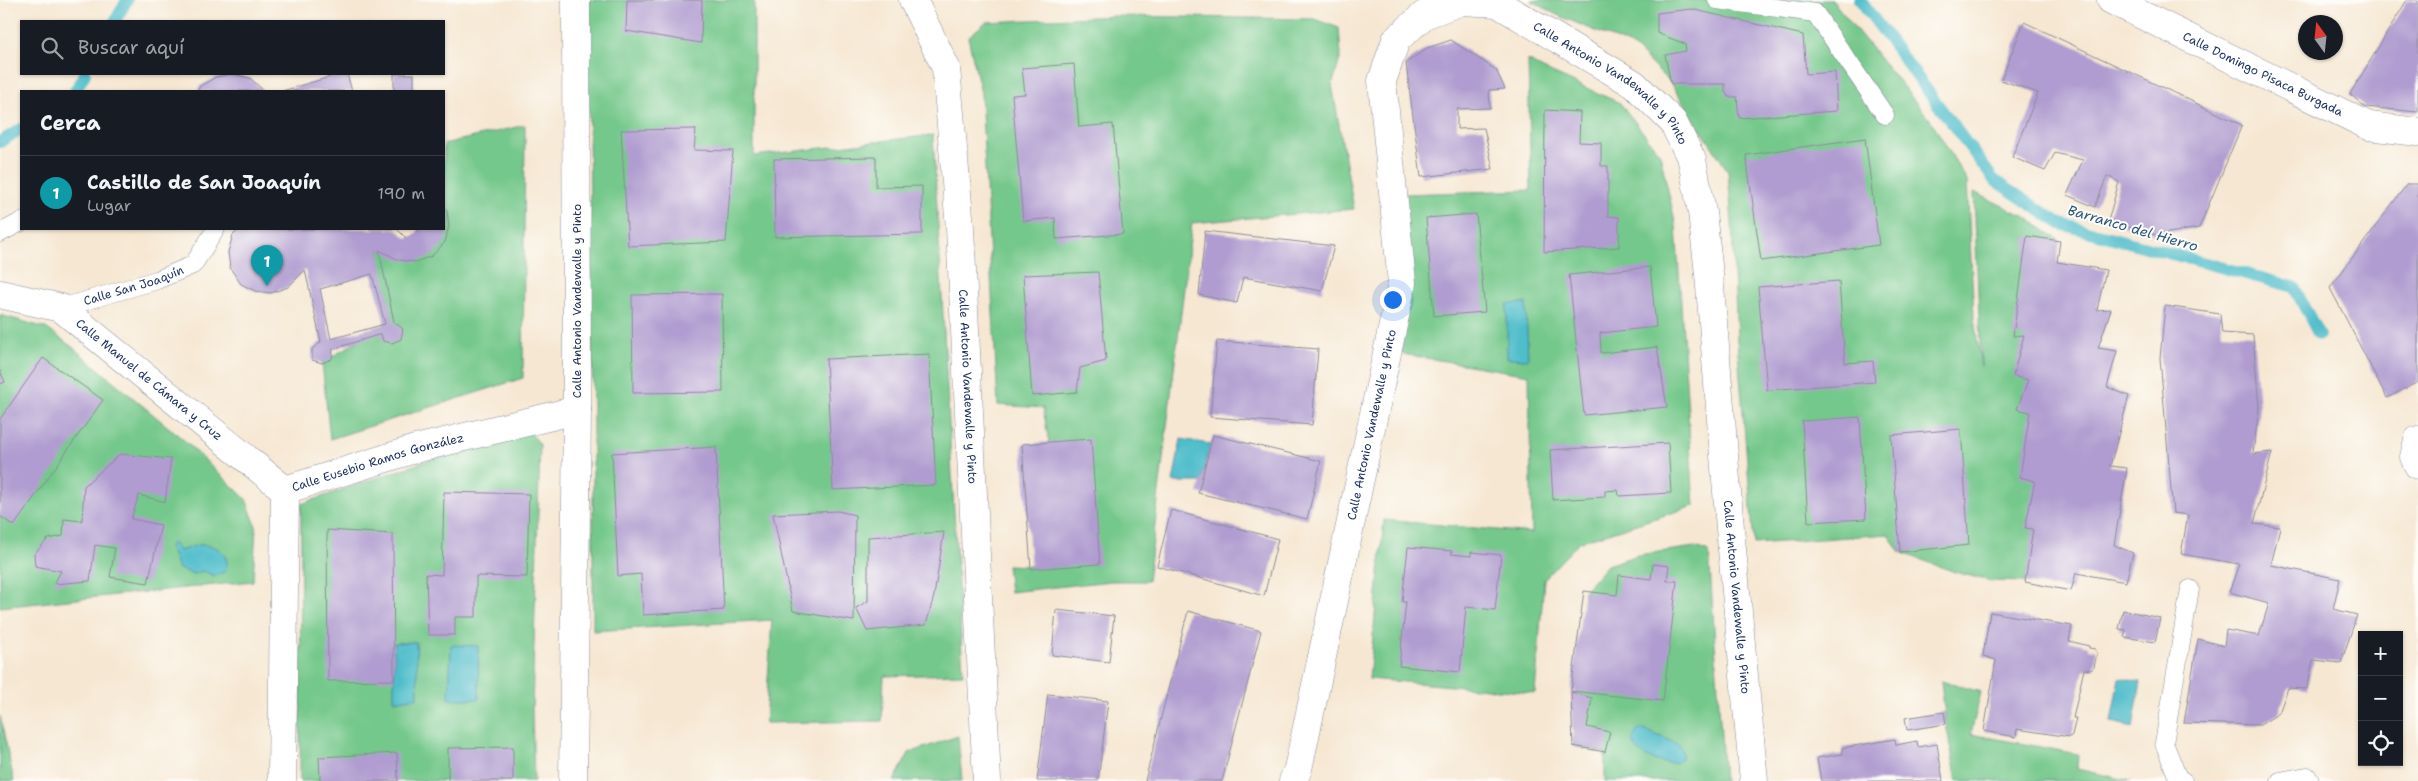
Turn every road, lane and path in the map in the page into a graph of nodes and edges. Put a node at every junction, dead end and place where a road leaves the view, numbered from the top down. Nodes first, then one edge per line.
1 (576, 0) edge
2 (913, 0) edge
3 (1717, 0) edge
4 (2111, 0) edge
5 (1498, 2) edge
6 (1885, 115) dead end
7 (2418, 132) edge
8 (20, 223) edge
9 (215, 230) edge
10 (0, 233) edge
11 (0, 294) edge
12 (61, 308) junction
13 (577, 410) junction
14 (2418, 440) edge
15 (2418, 465) edge
16 (285, 490) junction
17 (2190, 589) dead end
18 (1298, 777) edge
19 (282, 781) edge
20 (573, 781) edge
21 (987, 781) edge
22 (1754, 781) edge
23 (2183, 781) edge
24 (2280, 781) edge
25 (2310, 781) edge

1 - 13 street, Calle Antonio Vandewalle y Pinto
2 - 21 street, Calle Antonio Vandewalle y Pinto
3 - 6 lane
4 - 7 street, Calle Domingo Pisaca Burgada
5 - 18 street, Calle Antonio Vandewalle y Pinto
5 - 22 street, Calle Antonio Vandewalle y Pinto
8 - 10 lane
9 - 12 lane, Calle San Joaquín
11 - 12 street, Calle Manuel de Cámara y Cruz
12 - 16 street, Calle Manuel de Cámara y Cruz
13 - 16 street, Calle Eusebio Ramos González
13 - 20 street, Calle Antonio Vandewalle y Pinto
14 - 15 street
16 - 19 street, Calle Eusebio Ramos González
17 - 23 lane
24 - 25 lane

